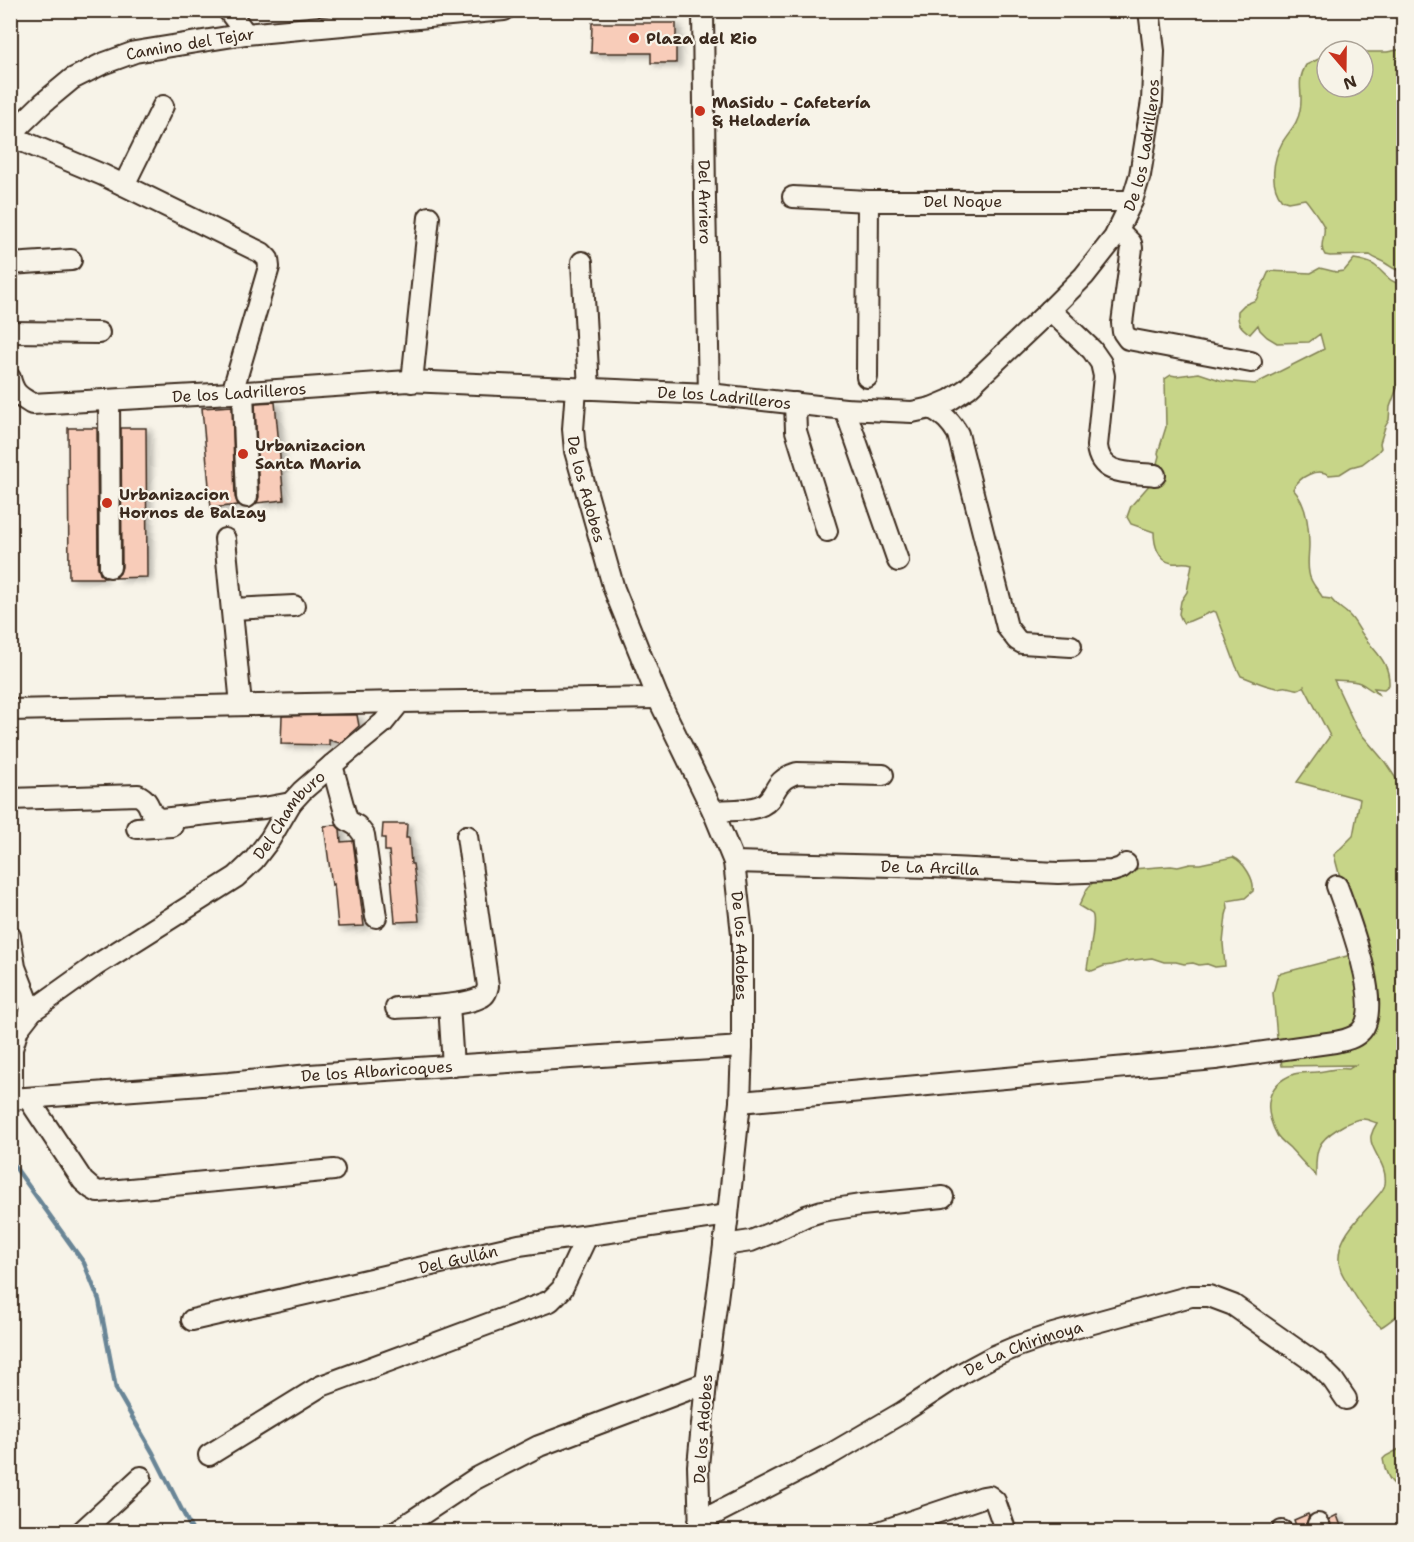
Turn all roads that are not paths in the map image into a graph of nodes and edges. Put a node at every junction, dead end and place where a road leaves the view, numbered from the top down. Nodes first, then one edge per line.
1 (228, 10) edge
2 (504, 10) edge
3 (703, 10) edge
4 (1149, 10) edge
5 (246, 34) junction
6 (163, 106) dead end
7 (10, 135) edge
8 (124, 185) junction
9 (793, 197) dead end
10 (868, 201) junction
11 (1132, 201) junction
12 (429, 217) dead end
13 (1118, 230) junction
14 (71, 260) dead end
15 (582, 262) dead end
16 (10, 264) edge
17 (1050, 310) junction
18 (10, 332) edge
19 (99, 333) dead end
20 (1251, 362) dead end
21 (867, 377) dead end
22 (412, 382) junction
23 (11, 386) edge
24 (582, 389) junction
25 (237, 393) junction
26 (709, 394) junction
27 (110, 400) junction
28 (795, 403) junction
29 (932, 408) junction
30 (845, 409) junction
31 (1155, 475) dead end
32 (247, 497) dead end
33 (827, 531) dead end
34 (225, 539) dead end
35 (898, 561) dead end
36 (111, 567) dead end
37 (294, 606) dead end
38 (232, 609) junction
39 (1071, 646) dead end
40 (658, 698) junction
41 (400, 702) junction
42 (241, 705) junction
43 (10, 710) edge
44 (332, 765) junction
45 (883, 775) dead end
46 (10, 799) edge
47 (291, 803) junction
48 (713, 812) junction
49 (280, 823) junction
50 (137, 828) dead end
51 (467, 836) dead end
52 (735, 862) junction
53 (1125, 864) dead end
54 (1337, 886) dead end
55 (376, 917) dead end
56 (10, 936) edge
57 (449, 1005) junction
58 (396, 1008) dead end
59 (32, 1011) junction
60 (742, 1047) junction
61 (453, 1066) junction
62 (17, 1099) edge
63 (740, 1102) junction
64 (334, 1170) dead end
65 (943, 1197) dead end
66 (728, 1215) junction
67 (587, 1236) junction
68 (724, 1245) junction
69 (192, 1320) dead end
70 (706, 1383) junction
71 (1346, 1399) dead end
72 (209, 1455) dead end
73 (141, 1478) dead end
74 (699, 1527) edge
75 (81, 1532) edge
76 (395, 1532) edge
77 (879, 1532) edge
78 (1006, 1532) edge

1 - 5 street
2 - 5 street, Camino del Tejar
3 - 26 street, Del Arriero
4 - 11 street, De los Ladrilleros
5 - 7 street, Camino del Tejar
6 - 8 street
7 - 8 street
8 - 25 street
9 - 10 street, Del Noque
10 - 11 street, Del Noque
10 - 21 street
11 - 13 street, De los Ladrilleros
12 - 22 street
13 - 17 street, De los Ladrilleros
13 - 20 street
14 - 16 street
15 - 24 street, De los Adobes
17 - 29 street, De los Ladrilleros
17 - 31 street
18 - 19 street
22 - 24 street, De los Ladrilleros
22 - 25 street, De los Ladrilleros
23 - 27 street, De los Ladrilleros
24 - 26 street, De los Ladrilleros
24 - 40 street, De los Adobes
25 - 27 street, De los Ladrilleros
25 - 32 street
26 - 28 street, De los Ladrilleros
27 - 36 street
28 - 30 street, De los Ladrilleros
28 - 33 street
29 - 30 street, De los Ladrilleros
29 - 39 street
30 - 35 street
34 - 38 street
37 - 38 street
38 - 42 street
40 - 41 street
40 - 48 street, De los Adobes
41 - 42 street
41 - 44 street, Del Chamburo
42 - 43 street
44 - 47 street, Del Chamburo
44 - 55 street
45 - 48 street
46 - 47 street
47 - 49 street, Del Chamburo
48 - 52 street, De los Adobes
49 - 50 street
49 - 59 street, Del Chamburo
51 - 57 street
52 - 53 street, De La Arcilla
52 - 60 street, De los Adobes
54 - 63 street
56 - 59 street
57 - 58 street
57 - 61 street
59 - 62 street, Del Chamburo
60 - 61 street, De los Albaricoques
60 - 63 street, De los Adobes
61 - 62 street, De los Albaricoques
62 - 64 street
63 - 66 street, De los Adobes
65 - 68 street
66 - 67 street, Del Gullán
66 - 68 street, De los Adobes
67 - 69 street, Del Gullán
67 - 72 street
68 - 70 street, De los Adobes
70 - 74 street, De los Adobes
70 - 76 street
71 - 74 street, De La Chirimoya
73 - 75 street
77 - 78 street

